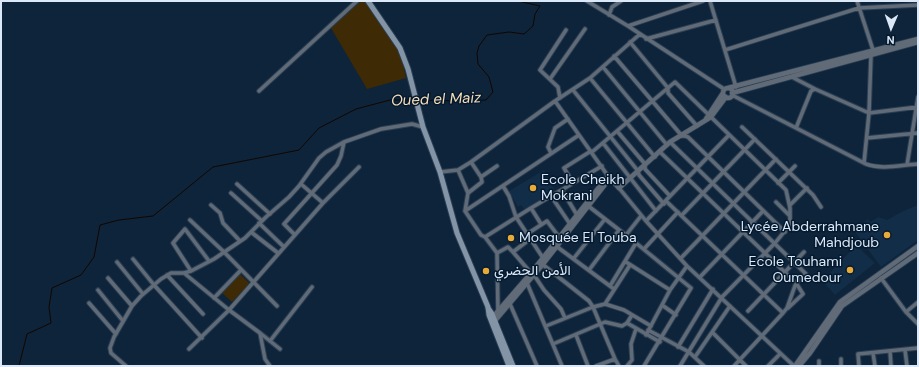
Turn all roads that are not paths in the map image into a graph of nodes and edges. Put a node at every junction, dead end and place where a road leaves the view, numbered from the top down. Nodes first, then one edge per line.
1 (357, 1) edge
2 (368, 1) edge
3 (586, 1) edge
4 (621, 1) edge
5 (703, 1) edge
6 (710, 1) edge
7 (857, 1) edge
8 (918, 5) edge
9 (859, 8) junction
10 (609, 15) junction
11 (716, 20) junction
12 (628, 26) junction
13 (566, 30) dead end
14 (585, 30) dead end
15 (640, 34) junction
16 (646, 39) junction
17 (918, 39) edge
18 (630, 42) junction
19 (918, 42) edge
20 (725, 50) junction
21 (872, 52) junction
22 (614, 56) junction
23 (603, 67) junction
24 (792, 77) junction
25 (590, 78) junction
26 (550, 79) junction
27 (736, 86) junction
28 (668, 88) junction
29 (815, 89) junction
30 (574, 90) junction
31 (259, 91) dead end
32 (725, 92) junction
33 (732, 94) junction
34 (918, 97) edge
35 (560, 98) junction
36 (555, 101) junction
37 (652, 101) junction
38 (917, 107) edge
39 (640, 112) junction
40 (869, 113) junction
41 (708, 117) junction
42 (568, 119) junction
43 (626, 124) junction
44 (697, 126) junction
45 (423, 127) junction
46 (742, 127) dead end
47 (796, 128) junction
48 (617, 131) junction
49 (918, 132) edge
50 (912, 133) junction
51 (579, 135) junction
52 (729, 135) junction
53 (611, 136) junction
54 (682, 136) junction
55 (867, 138) junction
56 (755, 139) junction
57 (344, 142) junction
58 (603, 143) junction
59 (668, 144) junction
60 (745, 151) junction
61 (591, 152) junction
62 (660, 152) junction
63 (551, 153) junction
64 (655, 157) junction
65 (708, 157) junction
66 (776, 159) junction
67 (471, 162) junction
68 (864, 163) junction
69 (645, 164) junction
70 (918, 164) edge
71 (907, 165) junction
72 (497, 166) dead end
73 (602, 166) junction
74 (795, 166) dead end
75 (359, 167) dead end
76 (697, 168) junction
77 (458, 170) junction
78 (638, 171) junction
79 (765, 171) junction
80 (440, 172) junction
81 (724, 172) junction
82 (789, 172) junction
83 (481, 177) junction
84 (609, 177) junction
85 (630, 178) junction
86 (687, 179) junction
87 (573, 183) junction
88 (778, 183) junction
89 (237, 184) dead end
90 (301, 184) junction
91 (714, 184) junction
92 (503, 186) junction
93 (619, 188) junction
94 (806, 188) junction
95 (562, 190) junction
96 (231, 193) dead end
97 (468, 193) junction
98 (744, 193) junction
99 (312, 194) junction
100 (703, 194) junction
101 (552, 196) junction
102 (670, 196) junction
103 (665, 202) junction
104 (776, 202) dead end
105 (323, 203) junction
106 (734, 203) junction
107 (211, 205) dead end
108 (588, 205) junction
109 (790, 205) junction
110 (821, 207) dead end
111 (531, 208) junction
112 (465, 211) junction
113 (656, 211) junction
114 (763, 211) junction
115 (678, 212) junction
116 (270, 214) junction
117 (577, 214) junction
118 (723, 214) junction
119 (641, 216) junction
120 (682, 216) junction
121 (790, 216) junction
122 (516, 217) junction
123 (605, 218) junction
124 (190, 220) dead end
125 (646, 221) junction
126 (261, 222) junction
127 (754, 222) junction
128 (541, 224) junction
129 (570, 224) junction
130 (619, 230) junction
131 (251, 232) junction
132 (743, 232) junction
133 (785, 232) junction
134 (527, 234) junction
135 (295, 235) junction
136 (626, 235) junction
137 (657, 235) junction
138 (702, 236) junction
139 (486, 237) junction
140 (559, 237) junction
141 (530, 239) junction
142 (240, 241) junction
143 (636, 243) junction
144 (775, 243) junction
145 (556, 245) junction
146 (918, 246) edge
147 (284, 247) junction
148 (644, 249) junction
149 (224, 252) junction
150 (513, 252) junction
151 (804, 252) dead end
152 (278, 253) junction
153 (497, 253) junction
154 (918, 253) edge
155 (722, 254) junction
156 (764, 254) junction
157 (574, 258) junction
158 (681, 258) junction
159 (133, 259) dead end
160 (209, 261) junction
161 (117, 262) dead end
162 (542, 262) junction
163 (626, 262) junction
164 (795, 262) junction
165 (630, 266) junction
166 (687, 266) junction
167 (241, 270) junction
168 (589, 270) junction
169 (191, 271) junction
170 (785, 272) junction
171 (184, 273) junction
172 (532, 274) junction
173 (743, 274) junction
174 (878, 274) junction
175 (167, 275) junction
176 (700, 277) junction
177 (108, 278) dead end
178 (678, 278) junction
179 (882, 279) junction
180 (253, 282) junction
181 (527, 283) junction
182 (796, 283) junction
183 (154, 285) junction
184 (610, 286) junction
185 (312, 287) dead end
186 (713, 289) junction
187 (98, 290) dead end
188 (614, 290) junction
189 (670, 290) junction
190 (143, 294) junction
191 (764, 294) junction
192 (722, 297) junction
193 (214, 298) junction
194 (918, 302) edge
195 (88, 303) dead end
196 (510, 304) junction
197 (605, 304) junction
198 (662, 305) junction
199 (132, 306) junction
200 (277, 306) dead end
201 (730, 306) junction
202 (593, 307) junction
203 (787, 308) junction
204 (229, 310) junction
205 (498, 311) junction
206 (748, 311) dead end
207 (906, 312) junction
208 (203, 314) dead end
209 (783, 314) junction
210 (632, 315) junction
211 (676, 315) junction
212 (565, 318) junction
213 (493, 320) junction
214 (123, 321) junction
215 (627, 323) junction
216 (600, 324) junction
217 (918, 324) edge
218 (546, 326) junction
219 (651, 326) junction
220 (636, 329) junction
221 (647, 332) junction
222 (260, 333) junction
223 (713, 333) junction
224 (116, 334) junction
225 (576, 335) junction
226 (762, 337) junction
227 (202, 338) junction
228 (662, 338) junction
229 (270, 341) junction
230 (660, 342) junction
231 (553, 344) junction
232 (678, 347) junction
233 (918, 348) edge
234 (189, 349) dead end
235 (280, 349) dead end
236 (905, 350) junction
237 (890, 351) junction
238 (689, 352) junction
239 (874, 353) junction
240 (780, 354) junction
241 (696, 357) junction
242 (615, 359) junction
243 (841, 359) dead end
244 (740, 360) junction
245 (819, 361) dead end
246 (801, 365) edge
247 (126, 366) edge
248 (270, 366) edge
249 (509, 366) edge
250 (513, 366) edge
251 (537, 366) edge
252 (562, 366) edge
253 (588, 366) edge
254 (596, 366) edge
255 (619, 366) edge
256 (627, 366) edge
257 (644, 366) edge
258 (680, 366) edge
259 (704, 366) edge
260 (734, 366) edge
261 (746, 366) edge
262 (768, 366) edge
263 (794, 366) edge
264 (819, 366) edge
265 (841, 366) edge
266 (859, 366) edge
267 (875, 366) edge
268 (891, 366) edge
269 (907, 366) edge

1 - 31 street
2 - 45 main road
3 - 10 street
4 - 10 street
5 - 12 street
6 - 11 street
7 - 9 street
8 - 9 street
9 - 20 street
9 - 21 street
10 - 12 street
11 - 16 street
11 - 20 street
12 - 15 street
13 - 26 street
14 - 26 street
15 - 16 street
15 - 18 street
16 - 32 street
17 - 21 street
18 - 22 street
18 - 28 street
19 - 21 street
20 - 27 street
21 - 24 street
21 - 27 street
21 - 40 street
22 - 23 street
22 - 37 street
23 - 25 street
23 - 39 street
24 - 29 street
24 - 33 street
25 - 30 street
25 - 43 street
26 - 35 street
27 - 32 street
28 - 37 street
28 - 41 street
28 - 44 street
29 - 40 street
29 - 47 street
30 - 35 street
30 - 53 street
32 - 33 street
32 - 33 street
32 - 41 street
33 - 47 street
34 - 38 street
35 - 36 street
36 - 42 street
36 - 67 street
37 - 39 street
37 - 54 street
38 - 40 street
38 - 50 street
39 - 43 street
39 - 59 street
40 - 55 street
41 - 44 street
41 - 52 street
42 - 51 street
42 - 63 street
43 - 48 street
43 - 64 street
44 - 54 street
45 - 57 street
45 - 80 main road
46 - 56 street
47 - 68 street
48 - 53 street
48 - 69 street
49 - 50 street
50 - 55 street
50 - 71 street
51 - 61 street
51 - 63 street
52 - 60 street
52 - 65 street
53 - 58 street
53 - 78 street
54 - 59 street
54 - 65 street
55 - 68 street
56 - 60 street
56 - 66 street
57 - 90 street
57 - 99 street
58 - 61 street
58 - 85 street
59 - 62 street
59 - 76 street
60 - 79 street
60 - 81 street
61 - 73 street
61 - 87 street
62 - 64 street
62 - 86 street
63 - 92 street
64 - 69 street
65 - 76 street
65 - 81 street
66 - 79 street
66 - 82 street
67 - 77 street
67 - 83 street
68 - 71 street
69 - 78 street
69 - 102 street
70 - 71 street
72 - 83 street
73 - 84 street
73 - 87 street
74 - 82 street
75 - 105 street
76 - 86 street
76 - 91 street
77 - 80 street
77 - 97 street
78 - 85 street
78 - 103 street
79 - 88 street
79 - 98 street
80 - 213 main road
81 - 91 street
81 - 98 street
82 - 88 street
82 - 94 street
83 - 97 street
84 - 93 street
84 - 108 street
85 - 93 street
85 - 113 street
86 - 100 street
86 - 102 street
87 - 95 street
88 - 109 street
89 - 116 street
90 - 99 street
90 - 116 street
91 - 100 street
91 - 106 street
92 - 112 street
92 - 122 street
93 - 119 street
94 - 109 street
94 - 110 street
95 - 101 street
95 - 117 street
96 - 126 street
97 - 112 street
98 - 106 street
98 - 114 street
99 - 105 street
99 - 135 street
100 - 118 street
100 - 120 street
101 - 111 street
101 - 129 street
102 - 103 street
103 - 113 street
103 - 115 street
104 - 121 street
105 - 135 street
106 - 118 street
106 - 127 street
107 - 142 street
108 - 117 street
108 - 123 street
108 - 145 street
109 - 121 street
111 - 122 street
111 - 128 street
112 - 139 street
113 - 125 street
114 - 127 street
114 - 133 street
115 - 120 street
115 - 137 street
116 - 126 street
117 - 129 street
118 - 132 street
118 - 138 street
119 - 125 street
119 - 136 street
120 - 138 street
121 - 133 street
122 - 134 street
122 - 139 street
123 - 130 street
123 - 157 street
124 - 149 street
125 - 137 street
126 - 131 street
126 - 147 street
127 - 132 street
127 - 144 street
128 - 134 street
128 - 140 street
129 - 140 street
130 - 136 street
130 - 168 street
131 - 142 street
131 - 152 street
132 - 155 street
132 - 156 street
133 - 144 street
134 - 141 street
135 - 147 street
136 - 143 street
137 - 148 street
137 - 158 street
138 - 155 street
138 - 158 street
139 - 153 street
140 - 145 street
141 - 150 street
141 - 162 street
142 - 149 street
143 - 148 street
143 - 163 street
144 - 156 street
144 - 164 street
145 - 157 street
145 - 162 street
146 - 174 street
147 - 152 street
148 - 178 street
149 - 160 street
149 - 167 street
150 - 153 street
150 - 172 street
151 - 164 street
152 - 180 street
153 - 205 street
154 - 179 street
155 - 173 street
155 - 176 street
156 - 170 street
156 - 173 street
157 - 168 street
158 - 166 street
159 - 183 street
160 - 169 street
160 - 169 street
161 - 190 street
162 - 172 street
162 - 202 street
163 - 165 street
163 - 184 street
164 - 170 street
164 - 182 street
165 - 188 street
165 - 189 street
166 - 176 street
166 - 178 street
167 - 180 street
167 - 193 street
168 - 184 street
169 - 171 street
170 - 182 street
170 - 191 street
171 - 175 street
171 - 193 street
172 - 181 street
172 - 205 street
172 - 212 street
173 - 191 street
173 - 192 street
174 - 179 street
174 - 263 street
175 - 183 street
175 - 208 street
176 - 186 street
177 - 199 street
178 - 189 street
178 - 211 street
179 - 207 street
179 - 246 street
180 - 200 street
180 - 204 street
181 - 196 street
181 - 218 street
182 - 203 street
182 - 203 street
183 - 190 street
183 - 227 street
184 - 188 street
185 - 229 street
186 - 192 street
186 - 232 street
187 - 214 street
188 - 197 street
189 - 198 street
190 - 199 street
191 - 206 street
191 - 209 street
192 - 201 street
192 - 238 street
193 - 204 street
194 - 207 street
195 - 224 street
196 - 213 street
196 - 251 street
197 - 202 street
197 - 210 street
198 - 211 street
198 - 219 street
199 - 214 street
201 - 223 street
201 - 226 street
202 - 212 street
202 - 216 street
203 - 209 street
204 - 222 street
204 - 227 street
205 - 213 street
207 - 217 street
209 - 226 street
210 - 215 street
210 - 219 street
211 - 228 street
212 - 218 street
213 - 249 main road
213 - 250 main road
214 - 224 street
215 - 216 street
215 - 220 street
216 - 225 street
216 - 242 street
218 - 231 street
219 - 221 street
220 - 221 street
220 - 256 street
221 - 228 street
221 - 230 street
222 - 229 street
222 - 248 street
223 - 241 street
223 - 244 street
224 - 247 street
225 - 231 street
225 - 253 street
226 - 240 street
226 - 244 street
227 - 234 street
228 - 230 street
228 - 232 street
229 - 235 street
230 - 257 street
231 - 252 street
232 - 238 street
233 - 236 street
236 - 237 street
236 - 269 street
237 - 239 street
237 - 268 street
238 - 241 street
238 - 258 street
239 - 266 street
239 - 267 street
240 - 262 street
240 - 263 street
241 - 259 street
242 - 254 street
242 - 255 street
243 - 265 street
244 - 260 street
244 - 261 street
245 - 264 street

